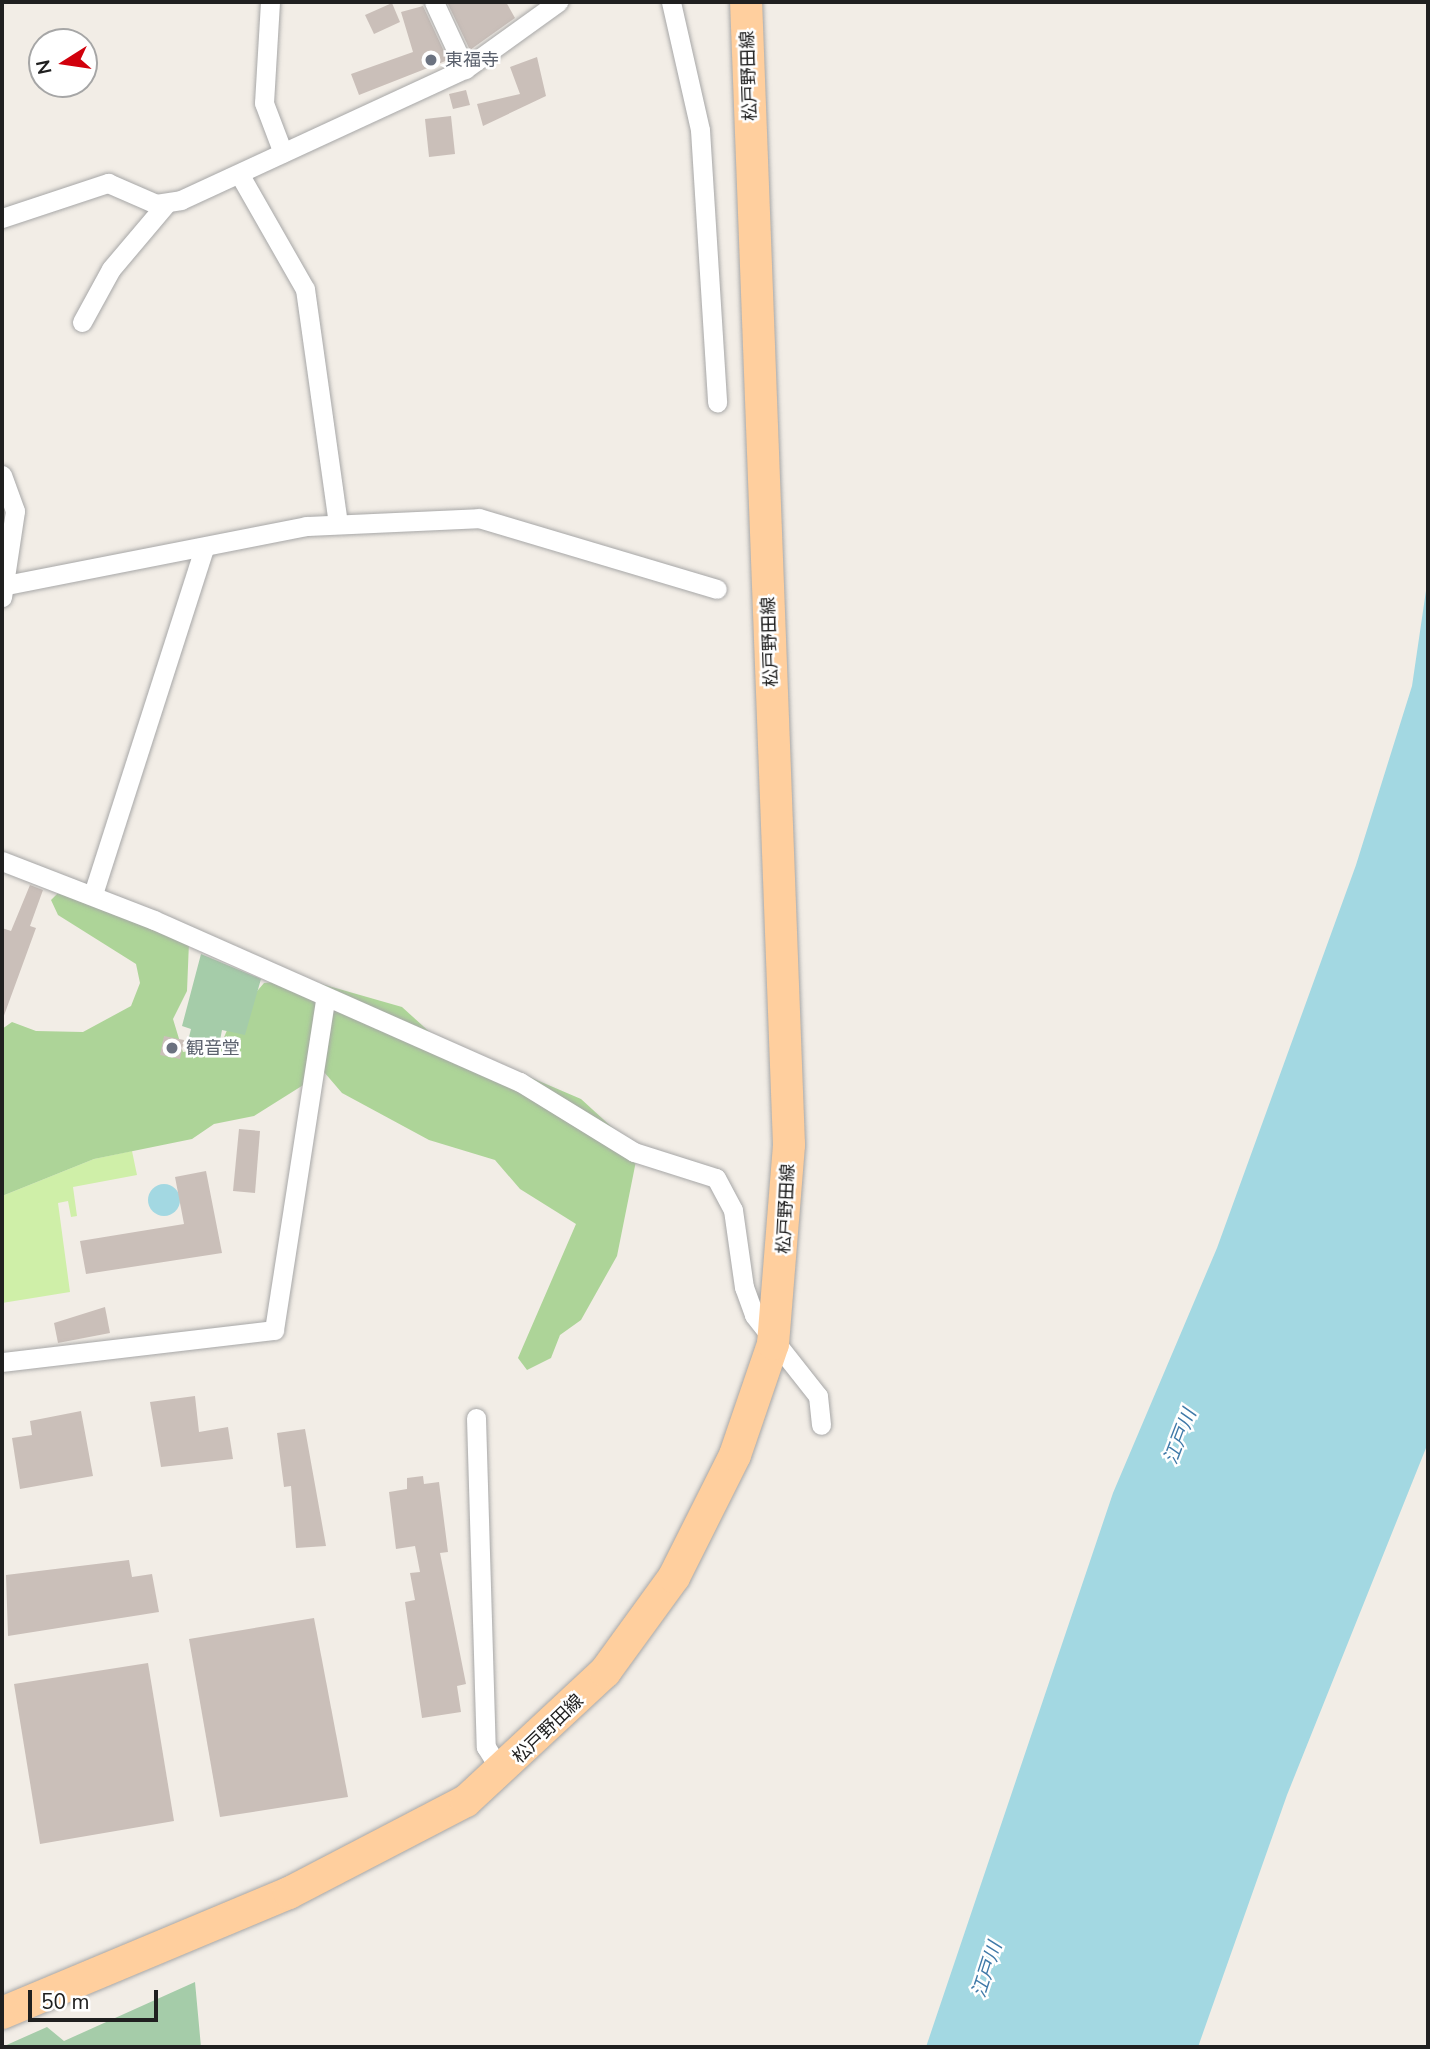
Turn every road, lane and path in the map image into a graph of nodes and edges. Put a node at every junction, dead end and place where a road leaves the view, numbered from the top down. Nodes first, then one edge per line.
1 (270, 2) edge
2 (434, 2) edge
3 (558, 2) edge
4 (671, 2) edge
5 (746, 2) edge
6 (465, 69) junction
7 (283, 153) junction
8 (241, 177) junction
9 (165, 205) junction
10 (2, 218) edge
11 (82, 322) dead end
12 (717, 402) dead end
13 (2, 475) edge
14 (338, 524) junction
15 (204, 548) junction
16 (717, 589) dead end
17 (4, 591) edge
18 (2, 861) edge
19 (93, 894) junction
20 (326, 1000) junction
21 (773, 1344) junction
22 (2, 1362) edge
23 (476, 1418) dead end
24 (821, 1425) dead end
25 (502, 1773) junction
26 (2, 2013) edge

1 - 7 street
2 - 6 street
3 - 6 street
4 - 12 street
5 - 21 main road, 松戸野田線
6 - 7 street
7 - 8 street
8 - 9 street
8 - 14 street
9 - 10 street
9 - 11 street
13 - 17 street
14 - 15 street
14 - 16 street
15 - 17 street
15 - 19 street
18 - 19 street
19 - 20 street
20 - 21 street
20 - 22 street
21 - 24 street
21 - 25 main road, 松戸野田線
23 - 25 street
25 - 26 main road, 松戸野田線

